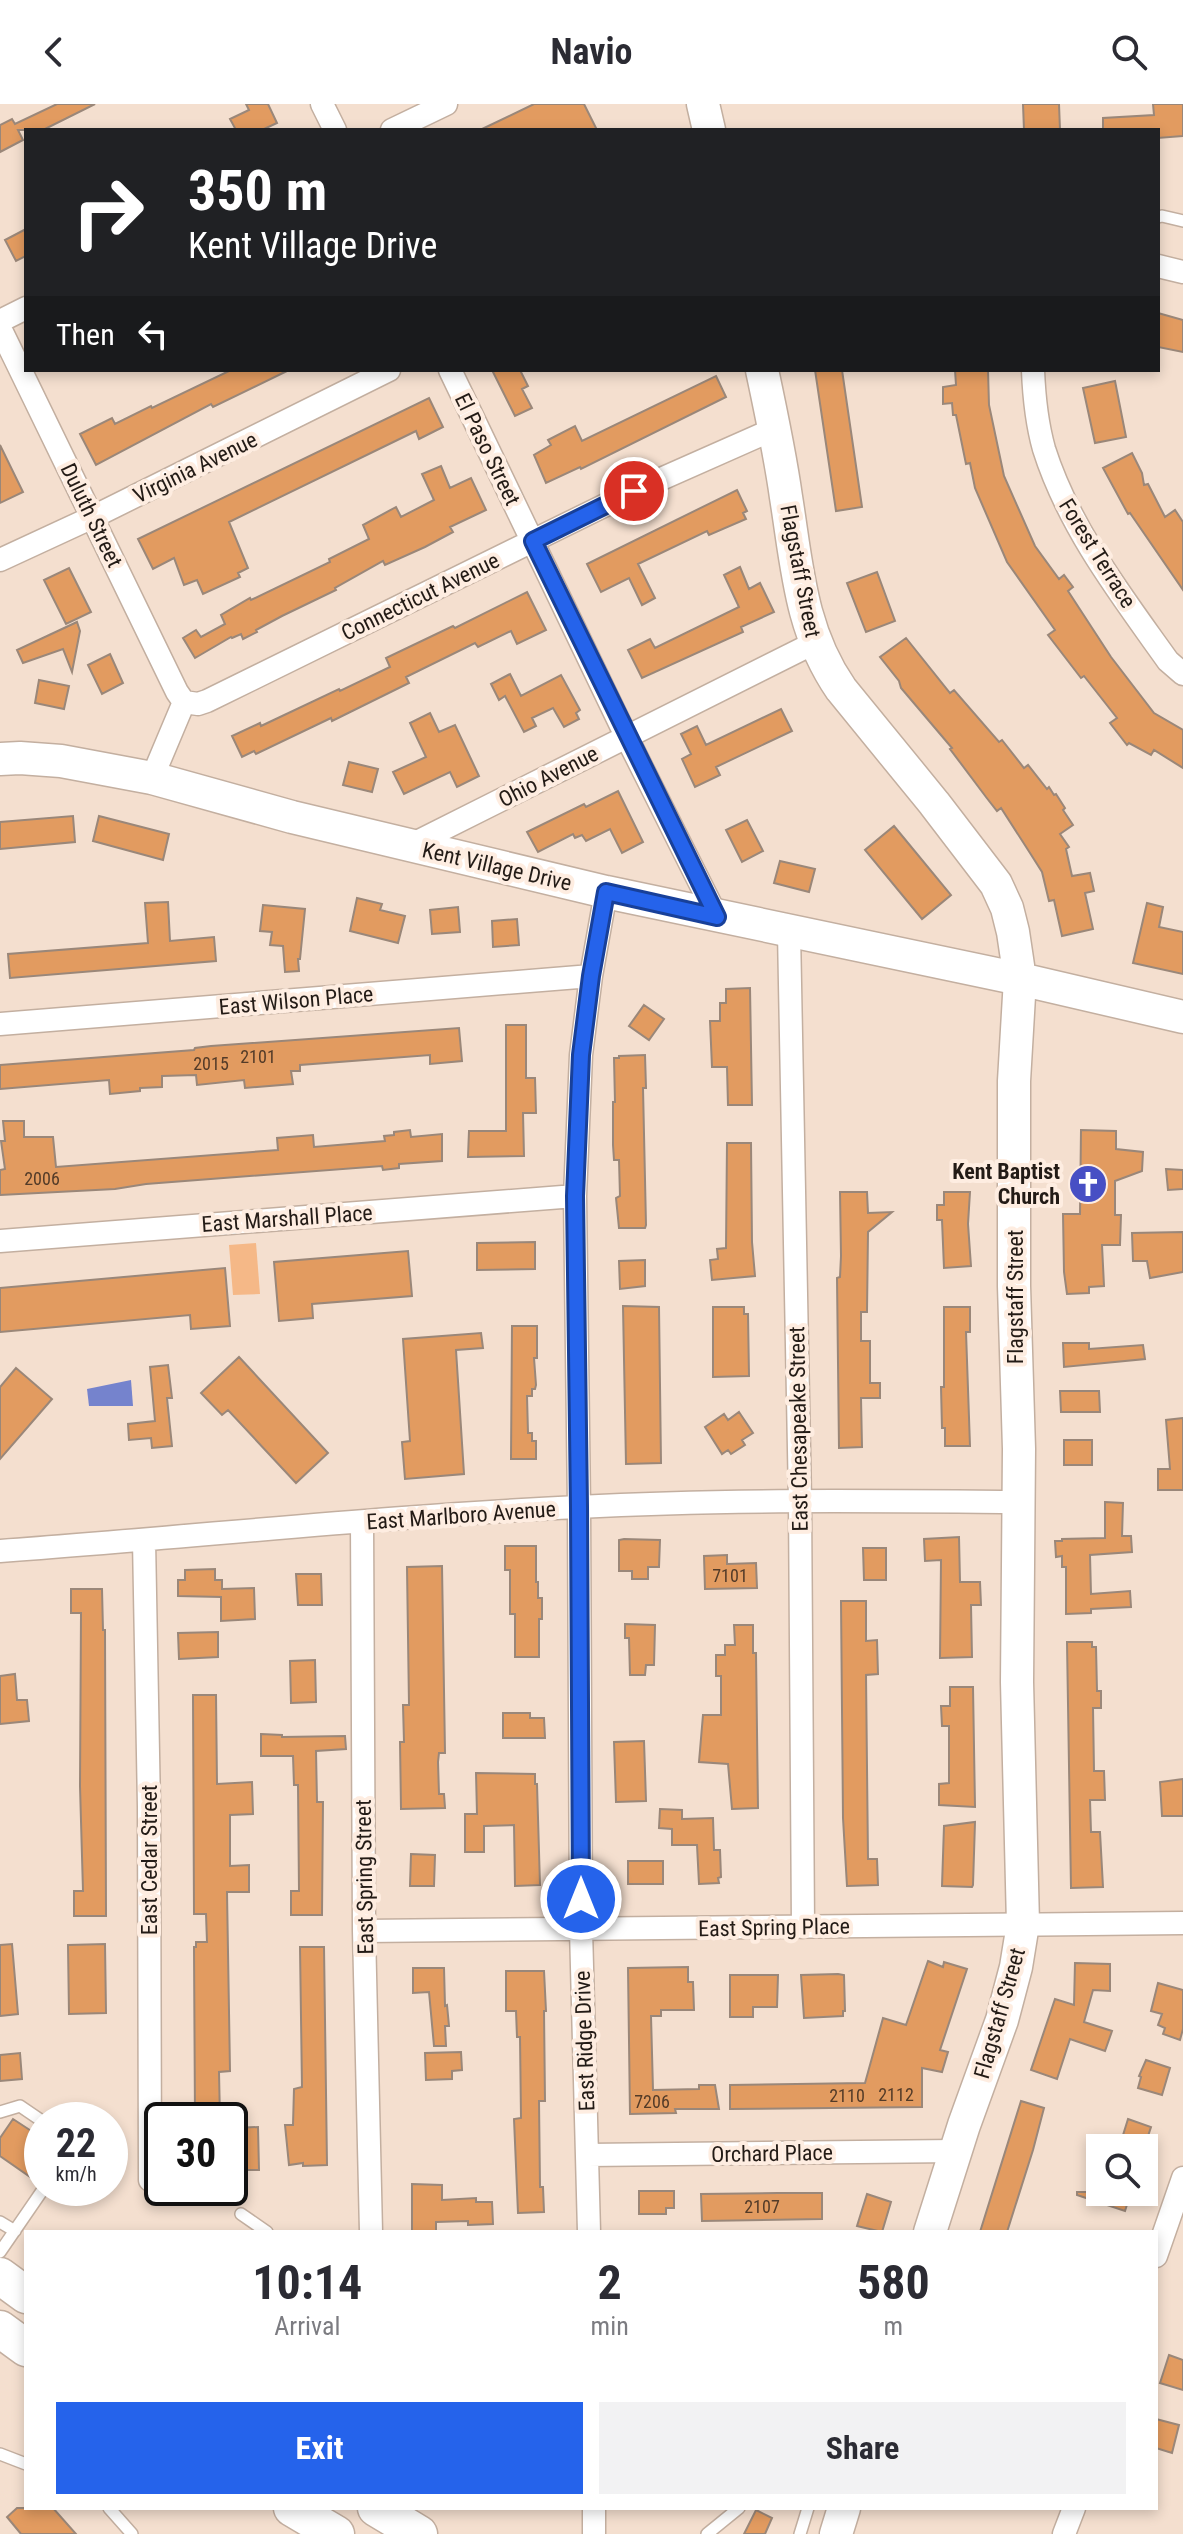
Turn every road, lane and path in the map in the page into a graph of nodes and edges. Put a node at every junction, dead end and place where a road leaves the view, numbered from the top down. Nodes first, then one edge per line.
1 (322, 104) edge
2 (446, 104) edge
3 (703, 104) edge
4 (334, 128) edge
5 (396, 128) edge
6 (709, 128) edge
7 (1160, 216) edge
8 (1183, 221) edge
9 (1160, 266) edge
10 (1183, 272) edge
11 (24, 309) edge
12 (0, 321) edge
13 (0, 328) edge
14 (385, 372) edge
15 (451, 372) edge
16 (762, 372) edge
17 (1033, 372) edge
18 (774, 429) junction
19 (93, 517) junction
20 (533, 541) junction
21 (0, 560) edge
22 (814, 643) junction
23 (1183, 674) edge
24 (184, 702) junction
25 (626, 736) junction
26 (0, 759) edge
27 (152, 778) junction
28 (411, 845) junction
29 (606, 892) junction
30 (717, 917) junction
31 (789, 932) junction
32 (591, 976) junction
33 (1020, 979) junction
34 (1183, 1017) edge
35 (0, 1024) edge
36 (575, 1196) junction
37 (0, 1241) edge
38 (800, 1501) junction
39 (1019, 1502) junction
40 (579, 1507) junction
41 (362, 1522) junction
42 (144, 1540) junction
43 (0, 1551) edge
44 (1183, 1923) edge
45 (1023, 1924) junction
46 (803, 1927) junction
47 (581, 1929) junction
48 (364, 1931) junction
49 (150, 2102) edge
50 (24, 2109) edge
51 (0, 2112) edge
52 (956, 2151) junction
53 (588, 2155) junction
54 (1183, 2178) edge
55 (32, 2206) edge
56 (241, 2214) dead end
57 (0, 2222) edge
58 (264, 2230) edge
59 (371, 2230) edge
60 (589, 2230) edge
61 (931, 2230) edge
62 (15, 2231) junction
63 (1158, 2250) edge
64 (0, 2252) edge
65 (0, 2276) edge
66 (24, 2294) edge
67 (0, 2329) edge
68 (24, 2347) edge
69 (0, 2454) edge
70 (24, 2463) edge
71 (111, 2510) edge
72 (296, 2510) edge
73 (379, 2510) edge
74 (594, 2510) edge
75 (737, 2510) edge
76 (807, 2510) edge
77 (843, 2510) edge
78 (1073, 2510) edge
79 (334, 2528) edge
80 (132, 2534) edge
81 (419, 2534) edge
82 (594, 2534) edge
83 (707, 2534) edge
84 (800, 2534) edge
85 (836, 2534) edge
86 (1064, 2534) edge

1 - 4 street
2 - 5 street
3 - 6 street
7 - 8 lane
9 - 10 street
11 - 12 street
13 - 19 street, Duluth Street
14 - 19 street, Virginia Avenue
15 - 20 street, El Paso Street
16 - 18 street, Flagstaff Street
17 - 23 street, Forest Terrace
18 - 20 street, Connecticut Avenue
18 - 22 street, Flagstaff Street
19 - 21 street, Virginia Avenue
19 - 24 street, Duluth Street
20 - 24 street, Connecticut Avenue
20 - 25 street, El Paso Street
22 - 25 street, Ohio Avenue
22 - 33 street, Flagstaff Street
24 - 27 street
25 - 28 street, Ohio Avenue
25 - 30 street, El Paso Street
26 - 27 street, Kent Village Drive
27 - 28 street, Kent Village Drive
28 - 29 street, Kent Village Drive
29 - 30 street, Kent Village Drive
29 - 32 street, East Ridge Drive
30 - 31 street, Kent Village Drive
31 - 33 street, Kent Village Drive
31 - 38 street, East Chesapeake Street
32 - 35 street, East Wilson Place
32 - 36 street, East Ridge Drive
33 - 34 street, Kent Village Drive
33 - 39 street, Flagstaff Street
36 - 37 street, East Marshall Place
36 - 40 street, East Ridge Drive
38 - 39 street, East Marlboro Avenue
38 - 40 street, East Marlboro Avenue
38 - 46 street, East Chesapeake Street
39 - 45 street, Flagstaff Street
40 - 41 street, East Marlboro Avenue
40 - 47 street, East Ridge Drive
41 - 42 street, East Marlboro Avenue
41 - 48 street, East Spring Street
42 - 43 street, East Marlboro Avenue
42 - 49 street, East Cedar Street
44 - 45 street, East Spring Place
45 - 46 street, East Spring Place
45 - 52 street, Flagstaff Street
46 - 47 street, East Spring Place
47 - 48 street, East Spring Place
47 - 53 street, East Ridge Drive
48 - 59 street, East Spring Street
50 - 51 lane
52 - 53 street, Orchard Place
52 - 61 street, Flagstaff Street
53 - 60 street, East Ridge Drive
54 - 63 street
55 - 62 lane
56 - 58 lane
57 - 62 lane
62 - 64 lane
65 - 66 main road
67 - 68 main road
69 - 70 lane
71 - 80 lane
72 - 79 main road
73 - 81 main road
74 - 82 street
75 - 83 lane
76 - 84 lane
77 - 85 street
78 - 86 street

